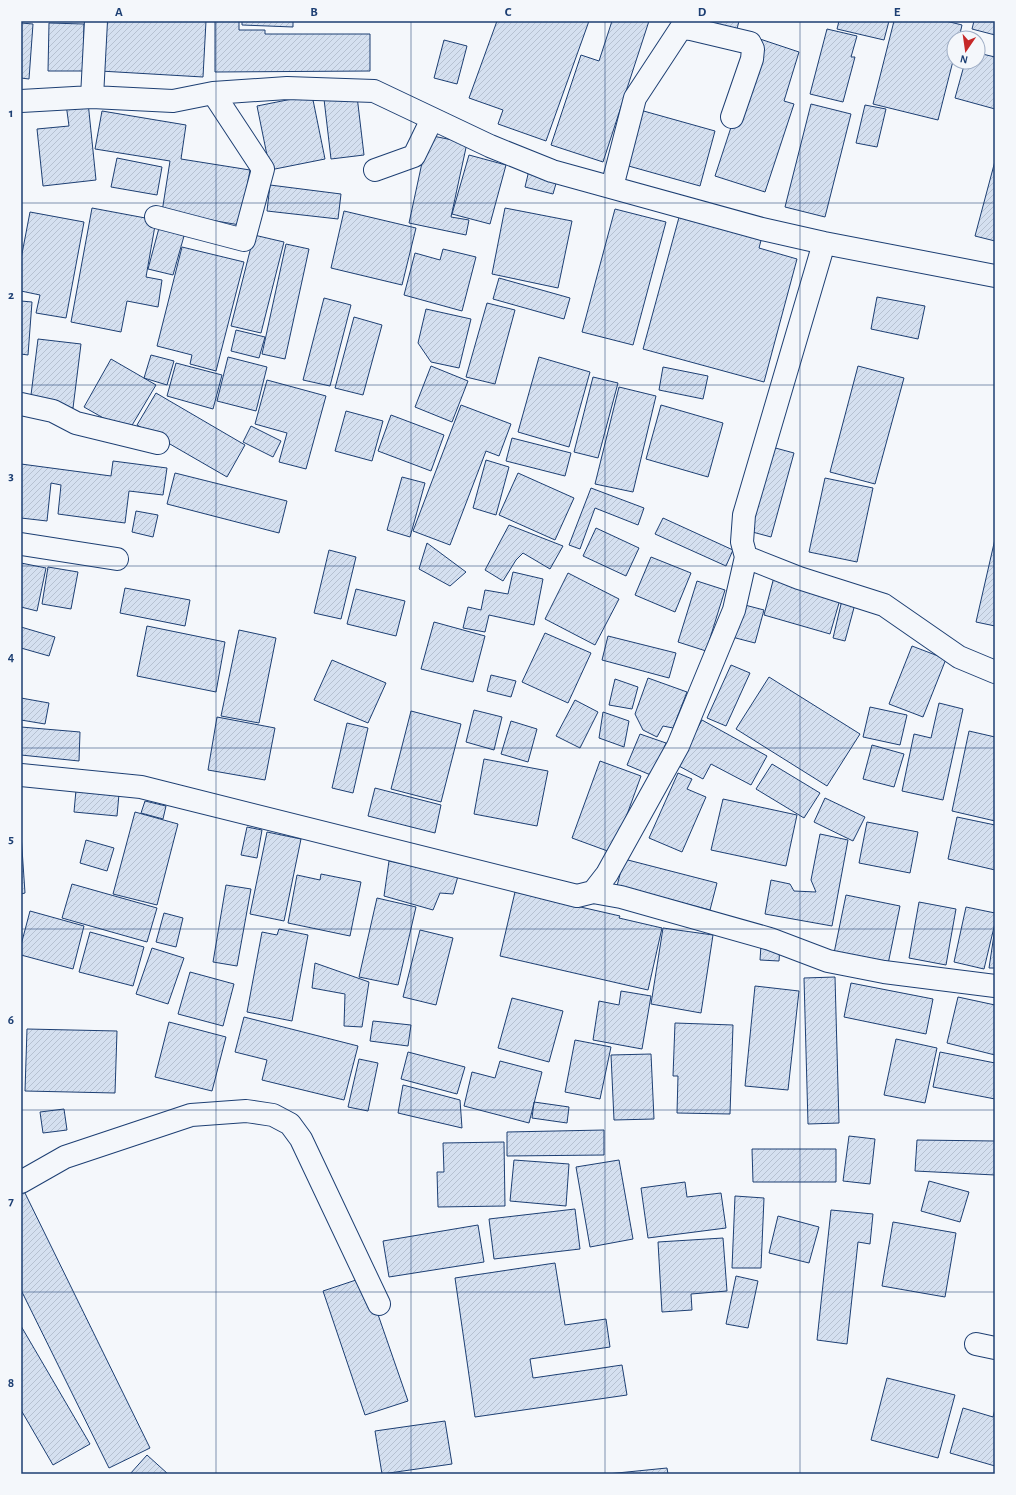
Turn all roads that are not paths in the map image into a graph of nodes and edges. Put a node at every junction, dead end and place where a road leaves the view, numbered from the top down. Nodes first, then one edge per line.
1 (96, 21) edge
2 (213, 93) junction
3 (92, 97) junction
4 (21, 101) edge
5 (732, 117) dead end
6 (432, 119) junction
7 (375, 170) dead end
8 (612, 187) junction
9 (156, 217) dead end
10 (824, 243) junction
11 (995, 276) edge
12 (21, 404) edge
13 (158, 443) dead end
14 (21, 544) edge
15 (746, 556) junction
16 (117, 559) dead end
17 (995, 672) edge
18 (21, 775) edge
19 (593, 892) junction
20 (995, 986) edge
21 (21, 1182) edge
22 (379, 1304) dead end

1 - 3 street
2 - 3 street
2 - 6 street
2 - 9 street
3 - 4 street
5 - 8 street
6 - 7 street
6 - 8 street
8 - 10 street
10 - 11 street
10 - 15 street
12 - 13 street
14 - 16 street
15 - 17 street
15 - 19 street
18 - 19 street
19 - 20 street
21 - 22 street

